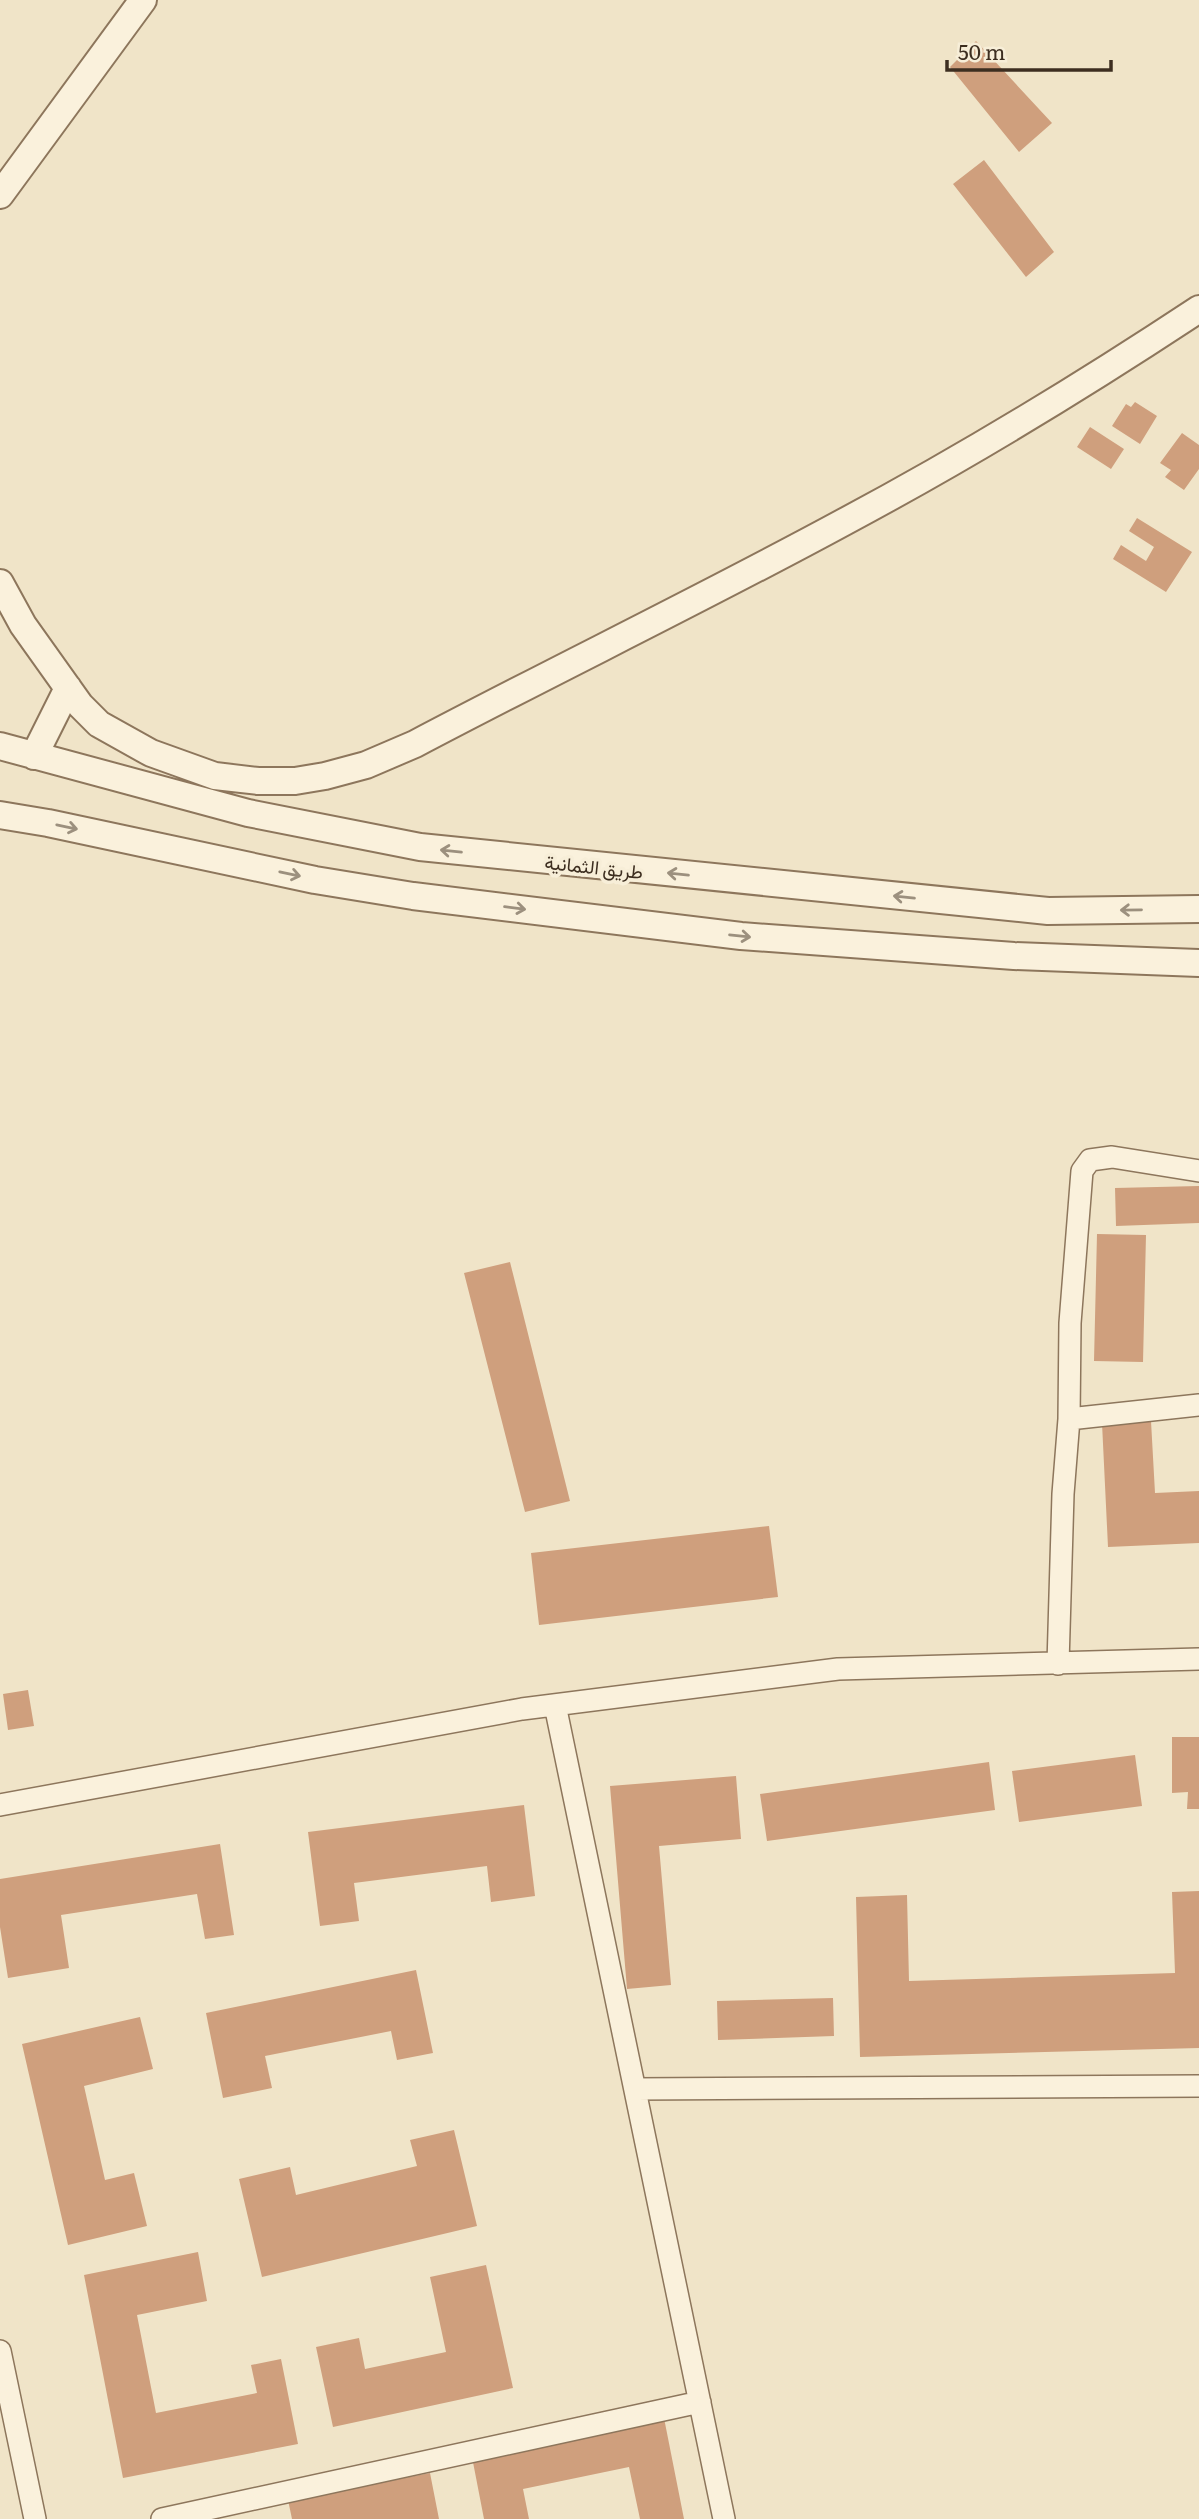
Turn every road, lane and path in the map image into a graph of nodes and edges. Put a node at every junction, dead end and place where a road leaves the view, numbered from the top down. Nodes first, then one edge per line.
1 (143, 0) edge
2 (0, 195) edge
3 (1199, 309) edge
4 (0, 583) edge
5 (68, 688) junction
6 (0, 746) edge
7 (34, 756) junction
8 (0, 815) edge
9 (1199, 909) edge
10 (1199, 963) edge
11 (1199, 1171) edge
12 (1199, 1405) edge
13 (1069, 1419) junction
14 (1199, 1659) edge
15 (1058, 1664) junction
16 (555, 1705) junction
17 (0, 1805) edge
18 (1199, 2086) edge
19 (635, 2089) junction
20 (0, 2351) edge
21 (700, 2402) junction
22 (35, 2519) edge
23 (162, 2519) edge
24 (724, 2519) edge

1 - 2 street
3 - 5 street
4 - 5 street
5 - 7 street
6 - 7 street, طريق الثمانية
9 -> 7 street, طريق الثمانية
8 -> 10 street
11 - 13 street
12 - 13 street
13 - 15 street
14 - 15 street
15 - 16 street
16 - 17 street
16 - 19 street
18 - 19 street
19 - 21 street
20 - 22 street
21 - 23 street
21 - 24 street

